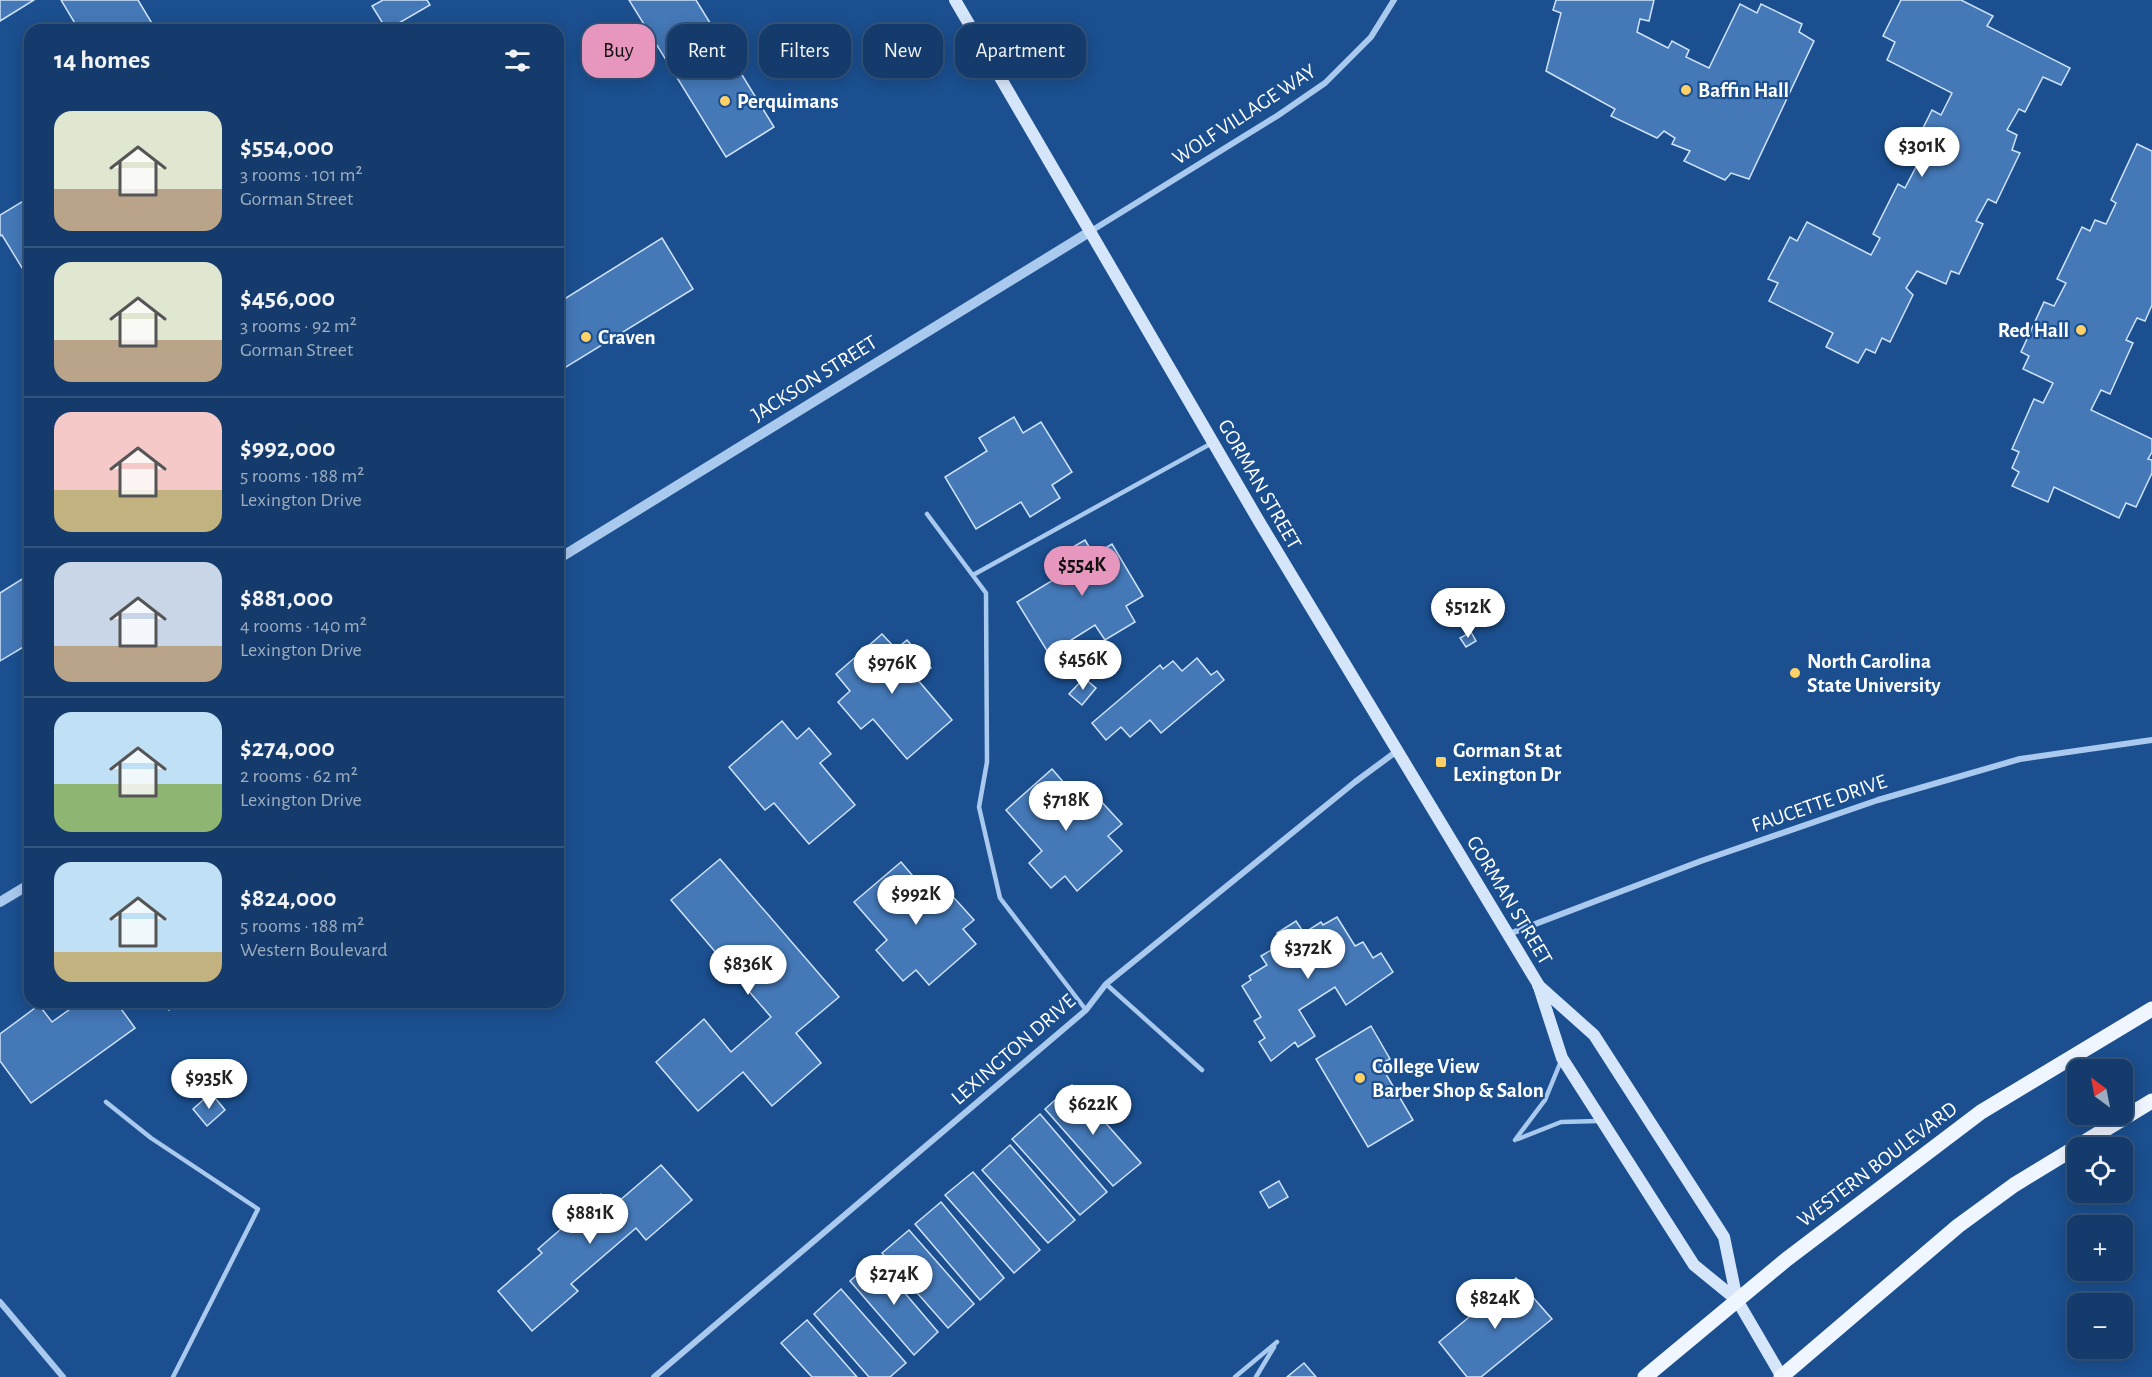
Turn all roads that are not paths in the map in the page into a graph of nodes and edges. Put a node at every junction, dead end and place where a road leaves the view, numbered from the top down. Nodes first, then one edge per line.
1 (955, 0) edge
2 (1394, 0) edge
3 (1091, 231) junction
4 (1213, 442) junction
5 (927, 514) dead end
6 (564, 555) edge
7 (973, 575) junction
8 (2152, 740) edge
9 (1398, 751) junction
10 (24, 888) edge
11 (0, 902) edge
12 (1507, 935) junction
13 (1106, 984) junction
14 (1538, 984) junction
15 (2152, 1009) edge
16 (1086, 1010) junction
17 (1562, 1058) junction
18 (1202, 1070) dead end
19 (2152, 1101) edge
20 (106, 1102) dead end
21 (1603, 1121) junction
22 (1737, 1300) junction
23 (0, 1302) edge
24 (63, 1377) edge
25 (173, 1377) edge
26 (654, 1377) edge
27 (1235, 1377) edge
28 (1256, 1377) edge
29 (1645, 1377) edge
30 (1782, 1377) edge

1 - 3 main road, GORMAN STREET
2 - 3 street, WOLF VILLAGE WAY
3 - 4 main road, GORMAN STREET
3 - 6 street, JACKSON STREET
4 - 7 lane
4 - 9 main road, GORMAN STREET
5 - 7 lane
7 - 16 lane
8 - 12 street, FAUCETTE DRIVE
9 - 12 main road, GORMAN STREET
9 - 13 street, LEXINGTON DRIVE
10 - 11 street
12 - 14 main road, GORMAN STREET
13 - 16 street, LEXINGTON DRIVE
13 - 18 lane
14 - 17 main road, GORMAN STREET
14 - 22 main road, GORMAN STREET
15 - 22 main road, WESTERN BOULEVARD
16 - 26 street, LEXINGTON DRIVE
17 - 21 main road, GORMAN STREET
17 - 21 lane
19 - 30 main road
20 - 25 lane
21 - 22 main road, GORMAN STREET
22 - 29 main road, WESTERN BOULEVARD
22 - 30 main road, GORMAN STREET
23 - 24 street
27 - 28 lane

